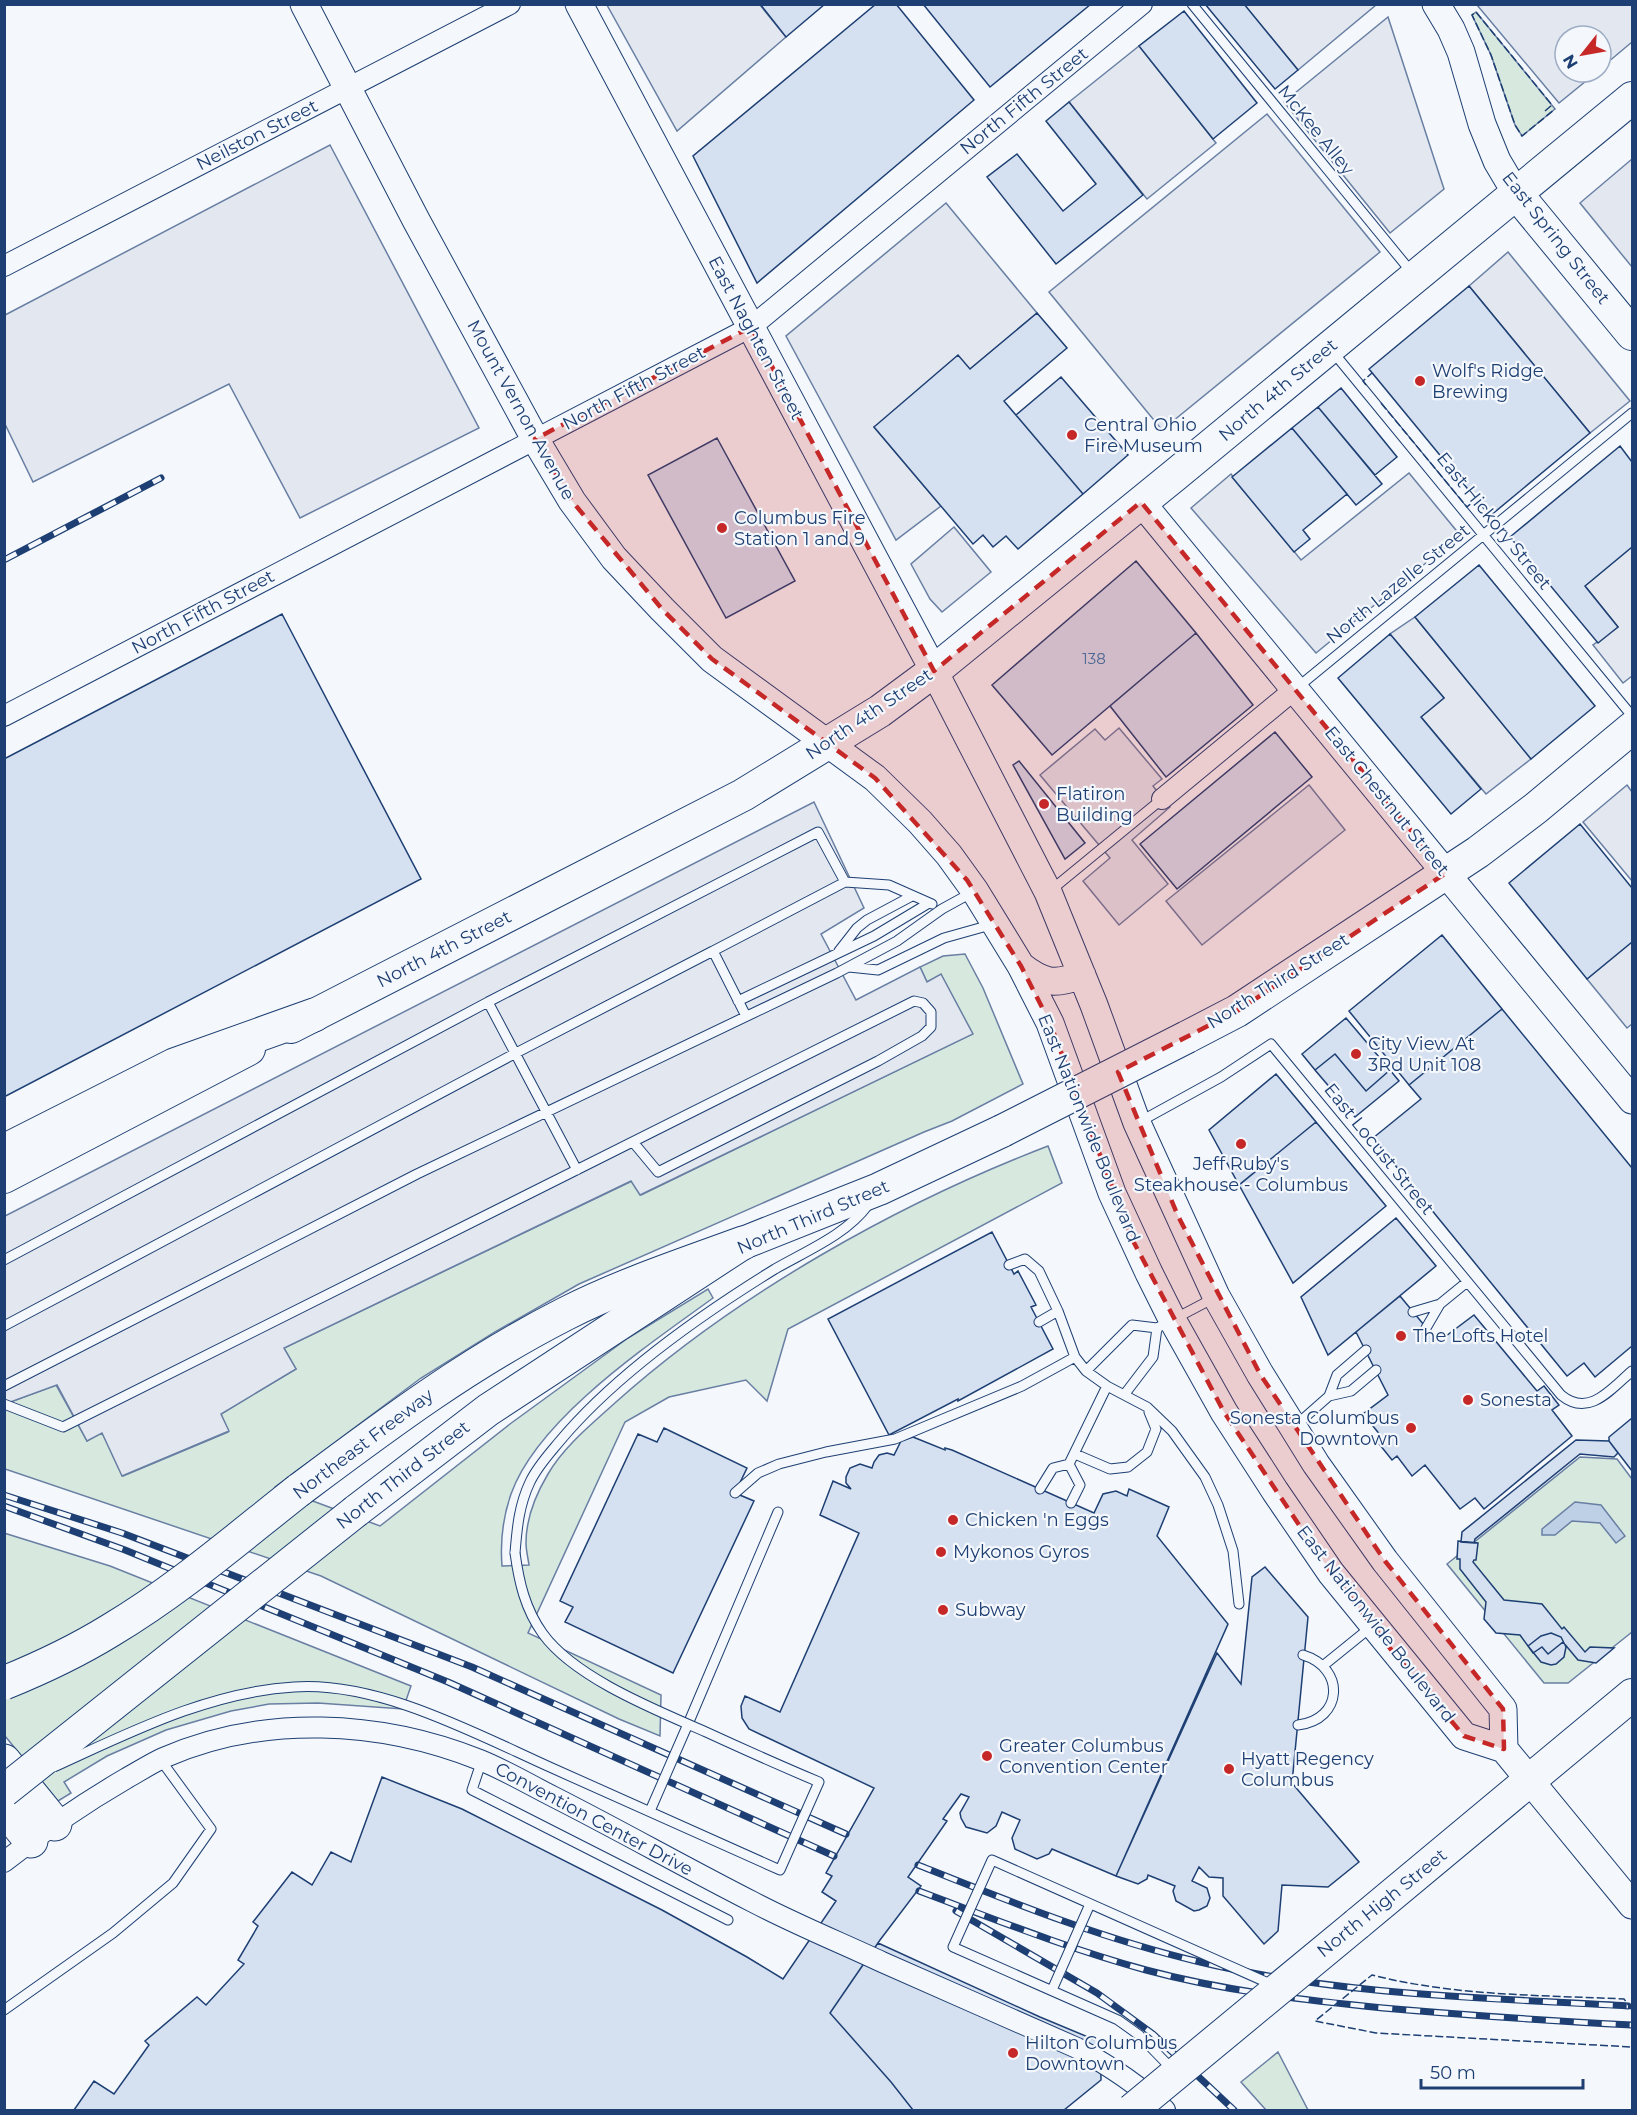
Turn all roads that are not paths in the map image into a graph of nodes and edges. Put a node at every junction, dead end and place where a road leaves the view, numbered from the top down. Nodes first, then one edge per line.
1 (303, 4) edge
2 (510, 4) edge
3 (579, 4) edge
4 (1142, 4) edge
5 (1192, 4) edge
6 (1436, 5) edge
7 (348, 88) junction
8 (1632, 98) edge
9 (1516, 194) junction
10 (4, 266) edge
11 (1415, 277) junction
12 (751, 327) junction
13 (1632, 334) edge
14 (1329, 347) junction
15 (1632, 413) edge
16 (535, 439) junction
17 (1141, 502) junction
18 (1484, 535) junction
19 (934, 671) junction
20 (1295, 690) junction
21 (4, 716) edge
22 (1632, 716) edge
23 (1632, 729) edge
24 (828, 744) junction
25 (1162, 799) joint
26 (1446, 873) junction
27 (845, 882) junction
28 (975, 891) junction
29 (1048, 892) junction
30 (912, 896) junction
31 (929, 903) junction
32 (942, 909) junction
33 (996, 923) junction
34 (713, 951) junction
35 (836, 954) junction
36 (1021, 966) junction
37 (848, 967) junction
38 (1082, 975) junction
39 (738, 1001) junction
40 (488, 1002) junction
41 (314, 1015) junction
42 (746, 1016) junction
43 (516, 1053) junction
44 (1632, 1100) edge
45 (548, 1112) junction
46 (1137, 1123) junction
47 (633, 1142) junction
48 (4, 1151) edge
49 (577, 1170) junction
50 (4, 1177) edge
51 (879, 1189) junction
52 (743, 1243) junction
53 (4, 1260) edge
54 (1009, 1265) dead end
55 (1467, 1282) junction
56 (1216, 1296) junction
57 (1440, 1304) junction
58 (1058, 1311) junction
59 (1413, 1312) dead end
60 (1039, 1322) dead end
61 (1165, 1325) junction
62 (4, 1326) edge
63 (1426, 1328) dead end
64 (1366, 1350) dead end
65 (1076, 1358) junction
66 (1376, 1370) dead end
67 (1086, 1371) junction
68 (1632, 1371) edge
69 (4, 1386) edge
70 (1107, 1386) junction
71 (1124, 1395) junction
72 (1329, 1396) junction
73 (4, 1404) edge
74 (1147, 1407) junction
75 (1293, 1428) junction
76 (1075, 1454) junction
77 (1069, 1464) junction
78 (1040, 1489) dead end
79 (735, 1492) dead end
80 (1071, 1503) dead end
81 (778, 1512) dead end
82 (1239, 1604) dead end
83 (1373, 1626) junction
84 (1303, 1655) dead end
85 (1324, 1665) junction
86 (4, 1683) edge
87 (1632, 1695) edge
88 (688, 1724) junction
89 (1298, 1725) dead end
90 (1504, 1749) junction
91 (160, 1759) junction
92 (482, 1760) junction
93 (4, 1761) edge
94 (1530, 1781) junction
95 (4, 1792) edge
96 (4, 1808) edge
97 (650, 1811) junction
98 (43, 1832) junction
99 (4, 1862) edge
100 (1090, 1904) junction
101 (1632, 1905) edge
102 (728, 1920) dead end
103 (1280, 1988) junction
104 (1052, 1990) junction
105 (4, 2010) edge
106 (1176, 2074) junction
107 (1132, 2110) edge
108 (1164, 2110) edge

1 - 7 main road, Mount Vernon Avenue
2 - 7 street, Neilston Street
3 - 12 main road, East Naghten Street
4 - 12 street, North Fifth Street
5 - 11 lane, McKee Alley
6 - 9 main road, East Spring Street
7 - 10 street, Neilston Street
7 - 16 main road, Mount Vernon Avenue
8 - 9 main road, North 4th Street
9 - 11 main road, North 4th Street
9 - 13 main road, East Spring Street
11 - 14 main road, North 4th Street
12 - 16 street, North Fifth Street
12 - 19 main road, East Naghten Street
14 - 17 main road, North 4th Street
14 - 18 lane, East Hickory Street
15 - 18 lane, North Lazelle Street
16 - 21 street, North Fifth Street
16 - 24 main road, Mount Vernon Avenue
17 - 19 main road, North 4th Street
17 - 20 main road, East Chestnut Street
18 - 20 lane, North Lazelle Street
18 - 22 lane, East Hickory Street
19 - 24 main road, North 4th Street
19 - 29 main road
20 - 25 street
20 - 26 main road, East Chestnut Street
23 - 26 main road, North Third Street
24 - 28 main road, East Nationwide Boulevard
24 - 41 main road, North 4th Street
25 - 29 lane
26 - 44 main road, East Chestnut Street
26 - 51 main road, North Third Street, bridge
27 - 30 lane
27 - 34 lane
27 - 40 lane
28 - 32 lane
28 - 33 main road, East Nationwide Boulevard
29 - 38 main road
30 - 31 lane
30 - 35 lane
31 - 32 lane
31 - 35 lane
32 - 37 lane
33 - 36 main road, East Nationwide Boulevard
33 - 37 lane
34 - 39 lane
34 - 43 lane
35 - 39 lane
36 - 38 main road
36 - 61 main road, East Nationwide Boulevard
37 - 42 lane
38 - 46 main road
39 - 42 lane
40 - 43 lane
40 - 53 lane
41 - 48 highway
41 - 50 main road, North 4th Street
42 - 45 lane
43 - 45 lane
43 - 62 lane
45 - 49 lane
45 - 69 lane
46 - 55 lane, East Locust Street
46 - 56 main road
47 - 47 lane
47 - 49 lane
49 - 73 lane
51 - 52 main road, North Third Street
51 - 88 lane, bridge
52 - 86 highway, Northeast Freeway, bridge
52 - 95 main road, North Third Street, bridge
54 - 58 lane
55 - 57 lane
55 - 68 lane, East Locust Street
56 - 61 lane
56 - 75 main road
57 - 59 lane
57 - 63 lane
58 - 60 lane
58 - 65 lane
61 - 67 lane
61 - 71 lane
61 - 83 main road, East Nationwide Boulevard
64 - 72 lane
65 - 67 lane
65 - 79 lane
66 - 72 lane
67 - 70 lane
70 - 71 lane
70 - 76 lane
71 - 74 lane
72 - 75 lane
74 - 76 lane
74 - 82 lane
75 - 90 main road
76 - 77 lane
77 - 78 lane
77 - 80 lane
81 - 88 lane
83 - 85 lane
83 - 90 main road, East Nationwide Boulevard
84 - 85 lane
85 - 89 lane
87 - 94 main road, North High Street
88 - 97 lane, bridge
88 - 97 lane, bridge
90 - 94 main road
91 - 92 street, Convention Center Drive
91 - 98 street, Convention Center Drive
91 - 105 lane
92 - 102 lane
92 - 108 street, Convention Center Drive
93 - 98 highway
94 - 101 main road
94 - 103 main road, North High Street, bridge
95 - 97 lane, bridge
96 - 98 highway
98 - 99 street, Convention Center Drive
100 - 103 lane, bridge
100 - 104 lane, bridge
100 - 104 lane, bridge
103 - 106 main road, North High Street, bridge
104 - 106 lane, bridge
106 - 107 main road, North High Street, bridge

